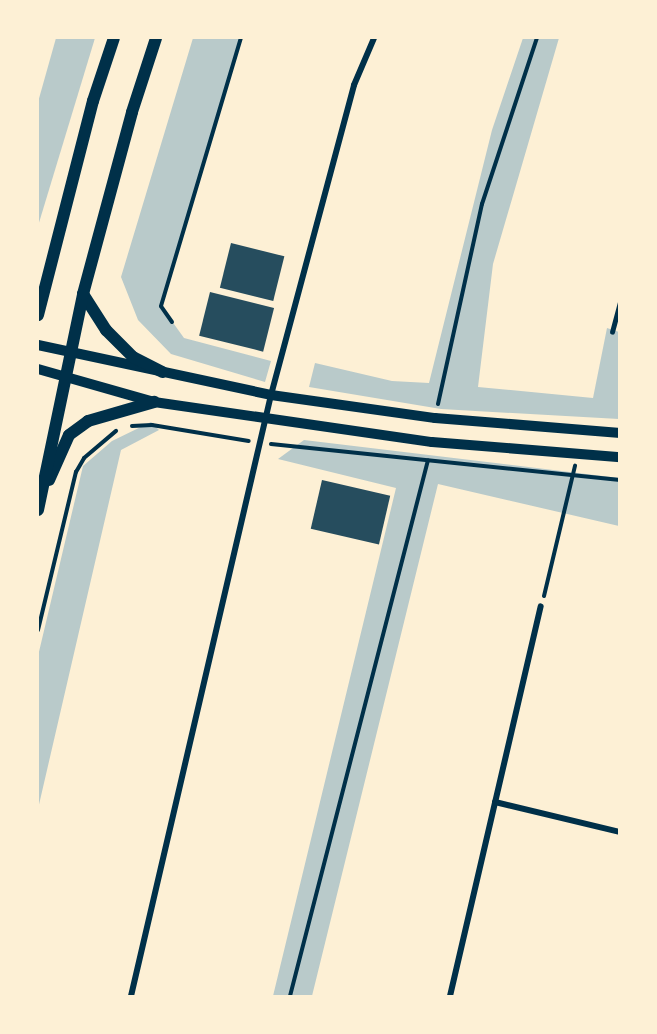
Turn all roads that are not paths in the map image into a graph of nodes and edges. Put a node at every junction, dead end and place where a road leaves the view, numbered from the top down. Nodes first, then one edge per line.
1 (114, 38) edge
2 (156, 38) edge
3 (374, 38) edge
4 (83, 294) junction
5 (620, 302) edge
6 (38, 315) edge
7 (612, 332) dead end
8 (38, 345) edge
9 (72, 351) junction
10 (38, 369) edge
11 (162, 372) junction
12 (64, 378) junction
13 (271, 395) junction
14 (154, 402) junction
15 (267, 418) junction
16 (620, 433) edge
17 (620, 457) edge
18 (39, 505) edge
19 (542, 606) road end
20 (495, 802) junction
21 (620, 832) edge
22 (131, 996) edge
23 (450, 996) edge

1 - 6 main road
2 - 4 main road
3 - 13 street
4 - 9 main road
4 - 11 main road
5 - 7 lane
8 - 9 street
9 - 11 street
9 - 12 main road
10 - 12 street
11 - 13 street
12 - 14 street
12 - 18 main road
13 - 15 street
13 - 16 street
14 - 15 street
14 - 18 main road
15 - 17 street
15 - 22 street
19 - 20 street
20 - 21 street
20 - 23 street

